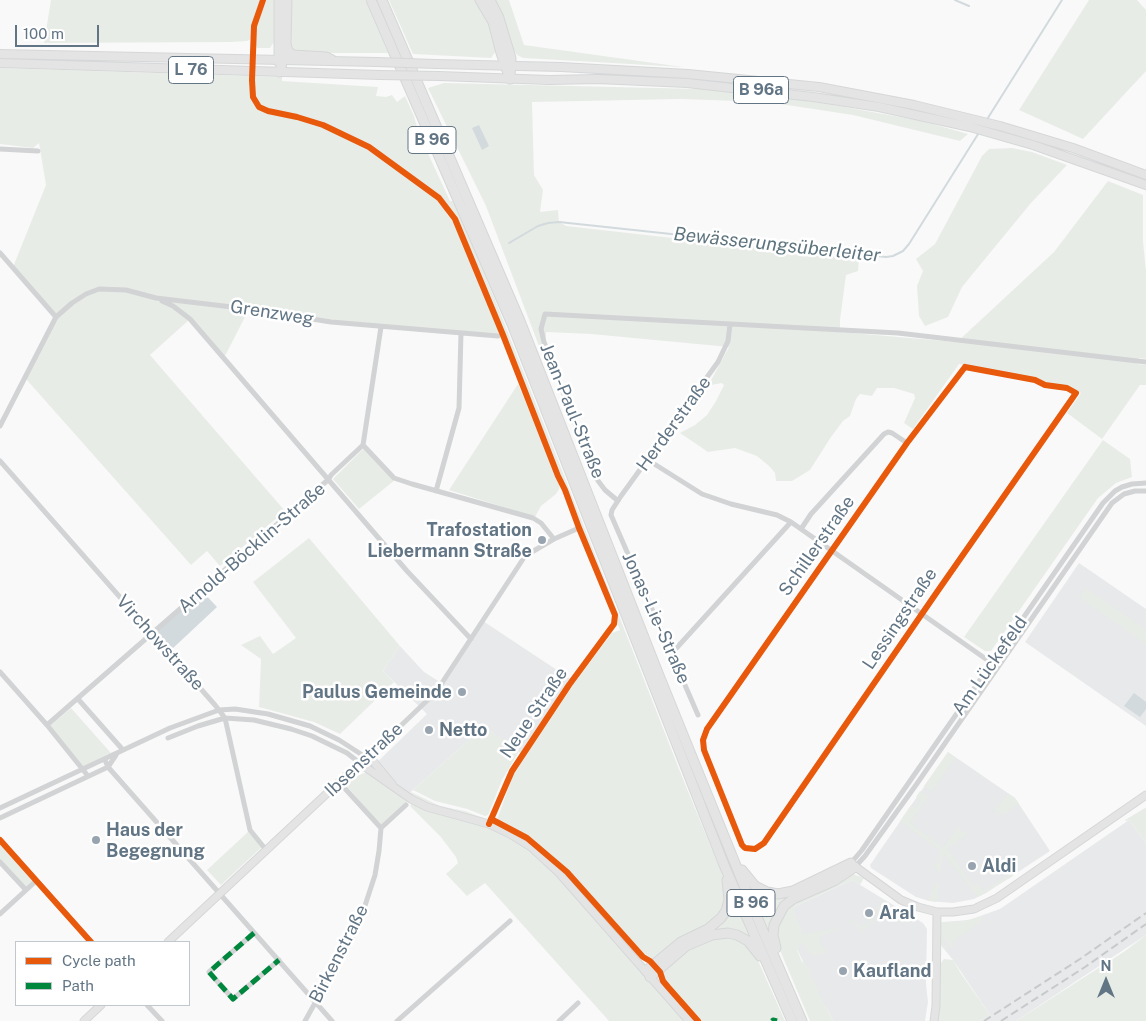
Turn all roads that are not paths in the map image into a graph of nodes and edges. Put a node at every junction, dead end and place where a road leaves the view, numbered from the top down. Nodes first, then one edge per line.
1 (279, 0) edge
2 (287, 0) edge
3 (372, 0) edge
4 (382, 0) edge
5 (390, 0) edge
6 (480, 0) edge
7 (490, 0) edge
8 (390, 16) junction
9 (286, 44) junction
10 (0, 54) edge
11 (281, 60) junction
12 (332, 60) junction
13 (0, 63) edge
14 (508, 66) junction
15 (280, 72) junction
16 (510, 78) junction
17 (0, 149) edge
18 (38, 151) dead end
19 (1146, 175) edge
20 (1146, 185) edge
21 (0, 253) edge
22 (156, 298) junction
23 (56, 316) junction
24 (730, 324) junction
25 (381, 327) junction
26 (461, 333) junction
27 (498, 336) dead end
28 (1146, 362) edge
29 (1076, 393) joint
30 (0, 426) edge
31 (907, 443) junction
32 (363, 444) junction
33 (648, 460) junction
34 (0, 462) edge
35 (329, 480) junction
36 (1146, 484) edge
37 (436, 491) junction
38 (1146, 491) edge
39 (618, 502) junction
40 (613, 521) joint
41 (791, 522) junction
42 (801, 529) junction
43 (554, 539) junction
44 (831, 551) junction
45 (605, 589) dead end
46 (922, 615) junction
47 (614, 624) dead end
48 (152, 635) junction
49 (471, 639) junction
50 (672, 653) junction
51 (992, 664) junction
52 (997, 667) junction
53 (0, 672) edge
54 (78, 699) junction
55 (219, 710) junction
56 (698, 715) dead end
57 (225, 718) junction
58 (47, 726) junction
59 (168, 738) dead end
60 (120, 752) junction
61 (367, 758) junction
62 (105, 760) junction
63 (361, 764) junction
64 (108, 767) junction
65 (83, 770) junction
66 (88, 776) junction
67 (340, 782) junction
68 (394, 786) junction
69 (1146, 795) edge
70 (406, 805) dead end
71 (0, 808) edge
72 (0, 818) edge
73 (490, 824) junction
74 (381, 828) junction
75 (722, 832) junction
76 (0, 840) edge
77 (742, 845) joint
78 (266, 851) junction
79 (0, 862) edge
80 (724, 864) junction
81 (853, 865) junction
82 (36, 881) junction
83 (26, 890) junction
84 (220, 894) junction
85 (937, 912) junction
86 (0, 914) edge
87 (510, 921) dead end
88 (254, 933) junction
89 (90, 941) edge
90 (169, 941) edge
91 (279, 960) junction
92 (782, 973) junction
93 (648, 974) junction
94 (777, 986) junction
95 (315, 1002) junction
96 (578, 1004) dead end
97 (101, 1006) edge
98 (148, 1006) edge
99 (84, 1021) edge
100 (162, 1021) edge
101 (305, 1021) edge
102 (332, 1021) edge
103 (397, 1021) edge
104 (559, 1021) edge
105 (689, 1021) edge
106 (792, 1021) edge
107 (802, 1021) edge
108 (934, 1021) edge

1 - 11 highway
2 - 9 highway
3 - 80 highway, B 96
4 - 8 highway, B 96
5 - 8 highway
6 - 14 highway
7 - 14 highway
8 - 75 highway, B 96
9 - 11 highway
9 - 12 highway
10 - 11 main road, L 76
11 - 12 main road
11 - 15 highway
12 - 14 main road, B 96a, bridge
13 - 15 main road, L 76
14 - 16 highway
14 - 19 main road, B 96a
15 - 16 main road, B 96a, bridge
16 - 20 main road, B 96a
17 - 18 street
21 - 23 street
22 - 23 street, Grenzweg
22 - 25 street, Grenzweg
22 - 35 street
23 - 30 street
24 - 28 street
24 - 33 street, Herderstraße
24 - 39 street, Jean-Paul-Straße
25 - 26 street, Grenzweg
25 - 32 street
26 - 27 street, Grenzweg
26 - 37 street
29 - 31 street, Schillerstraße
29 - 46 street, Lessingstraße
31 - 42 street
31 - 44 street, Schillerstraße
32 - 35 street, Arnold-Böcklin-Straße
32 - 37 street
33 - 39 street, Herderstraße
33 - 41 street
34 - 48 street, Virchowstraße
35 - 48 street, Arnold-Böcklin-Straße
35 - 49 street
36 - 51 street, Am Lückefeld
37 - 43 street
38 - 52 street, Am Lückefeld
39 - 40 street, Herderstraße
40 - 50 street, Jonas-Lie-Straße
41 - 42 street
41 - 50 street
42 - 44 street
43 - 45 street, Ibsenstraße
43 - 49 street, Ibsenstraße
44 - 46 street
44 - 77 street, Schillerstraße
46 - 51 street
46 - 77 street, Lessingstraße
47 - 73 street, Neue Straße
48 - 54 street, Arnold-Böcklin-Straße
48 - 55 street, Virchowstraße
49 - 61 street, Ibsenstraße
50 - 56 street, Jonas-Lie-Straße
51 - 52 street
51 - 81 street, Am Lückefeld
52 - 81 street, Am Lückefeld
53 - 58 street
54 - 58 street, Arnold-Böcklin-Straße
54 - 60 street
55 - 57 street, Virchowstraße
55 - 60 street
55 - 61 street
57 - 59 street
57 - 63 street
57 - 78 street, Virchowstraße
58 - 65 street
60 - 62 street
60 - 64 street
61 - 63 street, Ibsenstraße
61 - 68 street
62 - 64 street
62 - 65 street
63 - 67 street, Ibsenstraße
63 - 68 street
64 - 66 street
64 - 84 street
65 - 66 street
65 - 71 street
66 - 72 street
67 - 74 street
67 - 78 street, Ibsenstraße
68 - 73 street
69 - 85 street
70 - 74 street
73 - 93 street
74 - 95 street, Birkenstraße
75 - 81 highway
75 - 92 highway, B 96
76 - 82 street
78 - 84 street, Ibsenstraße
79 - 83 street
80 - 93 highway
80 - 94 highway, B 96
81 - 85 street
81 - 92 highway
82 - 83 street
82 - 89 street
83 - 86 street
84 - 88 street
84 - 90 street, Ibsenstraße
85 - 108 street
87 - 103 street
88 - 91 street
88 - 91 street
91 - 95 street
92 - 107 highway, B 96
93 - 94 highway
93 - 105 street
94 - 106 highway, B 96
95 - 101 street, Birkenstraße
95 - 102 street
96 - 104 street
97 - 99 street
98 - 100 street

